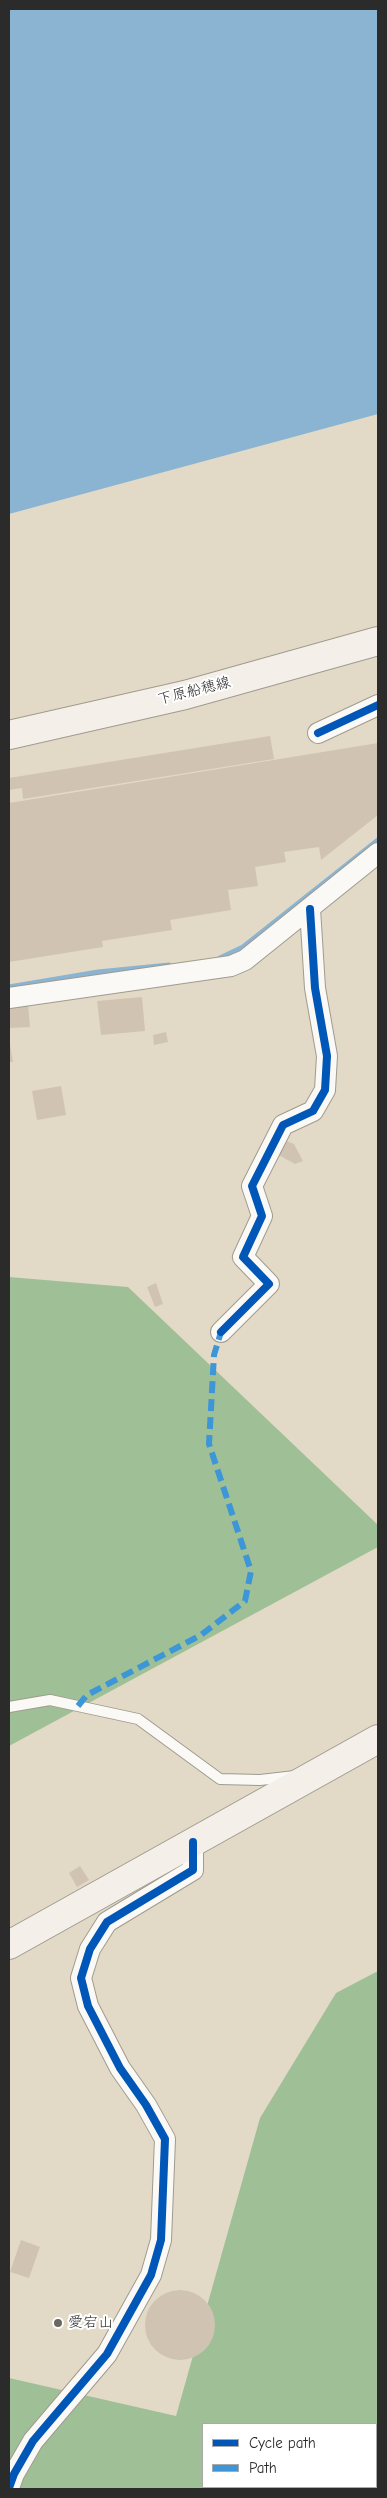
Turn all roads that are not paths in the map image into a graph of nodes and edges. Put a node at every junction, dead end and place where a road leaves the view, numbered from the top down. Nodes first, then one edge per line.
1 (378, 641) edge
2 (378, 705) edge
3 (318, 733) dead end
4 (9, 735) edge
5 (378, 853) edge
6 (310, 909) junction
7 (9, 998) edge
8 (221, 1332) dead end
9 (9, 1707) edge
10 (378, 1739) edge
11 (318, 1773) junction
12 (193, 1842) junction
13 (9, 1945) edge
14 (9, 2488) edge

1 - 4 street, 下原船穂線
2 - 3 street
5 - 6 street
6 - 7 street
6 - 8 street
9 - 11 lane
10 - 11 street
11 - 12 street
12 - 13 street
12 - 14 street

